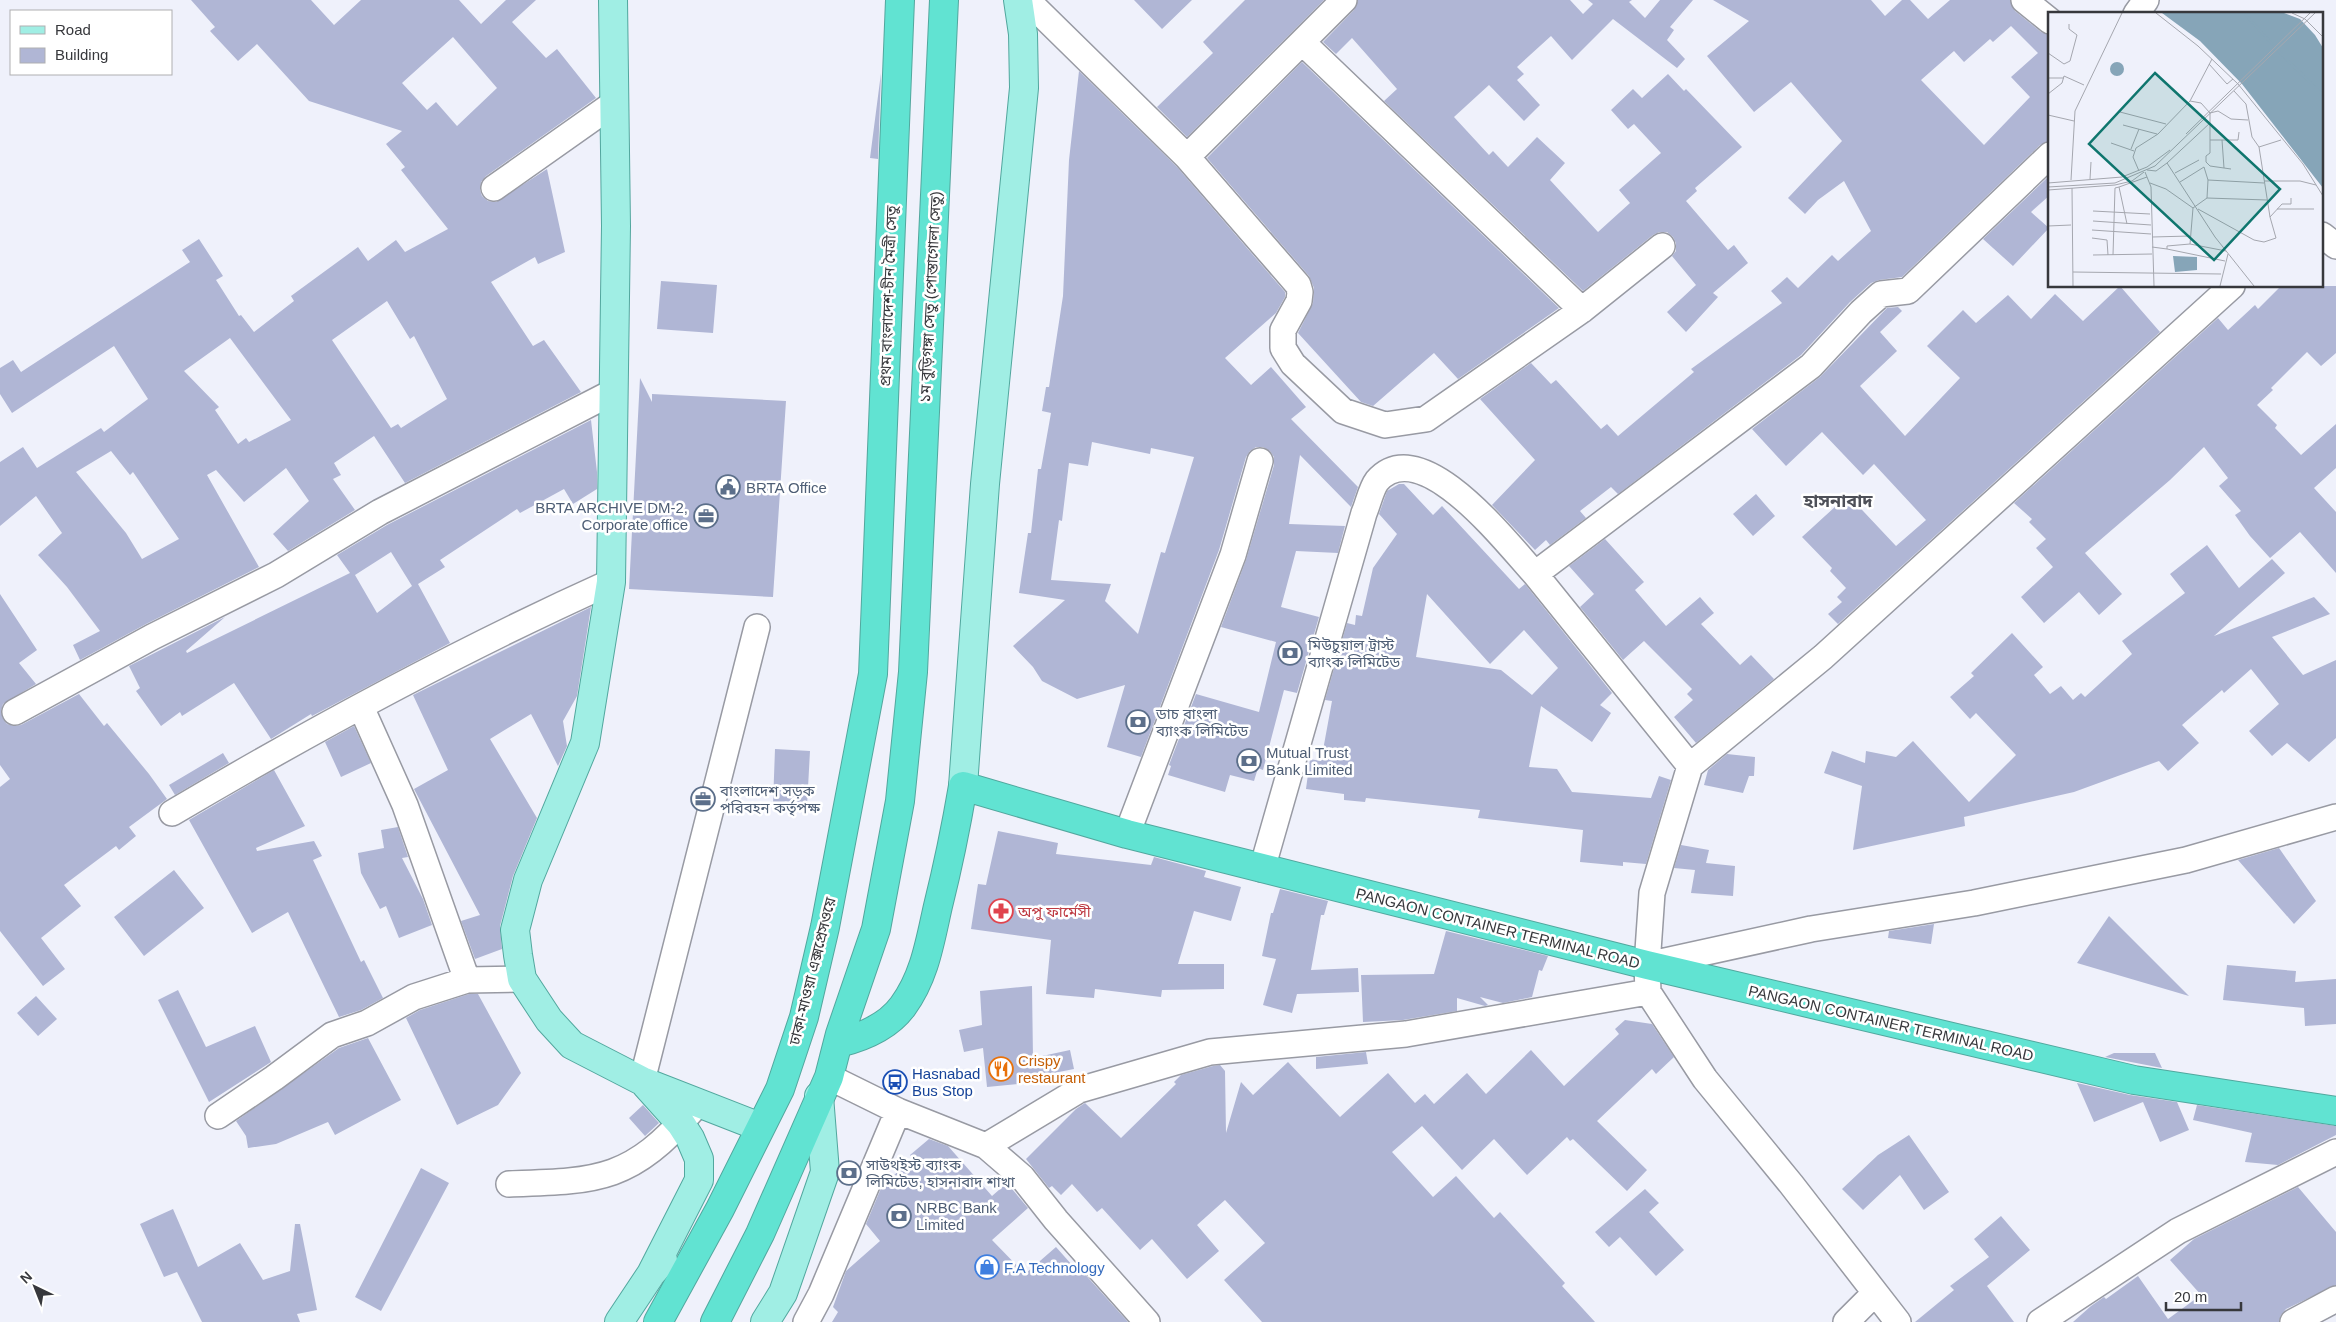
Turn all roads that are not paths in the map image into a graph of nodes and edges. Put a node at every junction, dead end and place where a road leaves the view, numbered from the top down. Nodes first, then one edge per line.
1 (613, 0) edge
2 (900, 0) edge
3 (944, 0) edge
4 (1018, 0) edge
5 (1027, 0) edge
6 (1344, 0) edge
7 (2024, 0) edge
8 (2146, 0) edge
9 (2137, 12) edge
10 (2048, 19) edge
11 (1302, 42) junction
12 (613, 104) junction
13 (2048, 156) edge
14 (1187, 157) junction
15 (494, 188) dead end
16 (2324, 237) edge
17 (1662, 246) dead end
18 (2336, 246) edge
19 (2230, 288) edge
20 (1582, 310) junction
21 (613, 392) junction
22 (1260, 462) dead end
23 (1535, 574) junction
24 (611, 582) junction
25 (876, 592) joint
26 (757, 627) dead end
27 (360, 707) junction
28 (15, 712) dead end
29 (1690, 766) junction
30 (963, 786) junction
31 (172, 813) dead end
32 (2336, 817) edge
33 (1127, 834) junction
34 (1262, 869) junction
35 (1647, 965) junction
36 (522, 979) junction
37 (467, 980) junction
38 (1648, 992) junction
39 (839, 1043) junction
40 (642, 1081) junction
41 (824, 1087) junction
42 (698, 1103) junction
43 (898, 1111) junction
44 (2336, 1111) edge
45 (218, 1116) dead end
46 (681, 1124) junction
47 (760, 1127) junction
48 (986, 1146) junction
49 (2336, 1152) edge
50 (509, 1184) dead end
51 (720, 1209) junction
52 (651, 1274) junction
53 (1875, 1293) junction
54 (2336, 1299) edge
55 (618, 1322) edge
56 (658, 1322) edge
57 (715, 1322) edge
58 (765, 1322) edge
59 (806, 1322) edge
60 (1148, 1322) edge
61 (1846, 1322) edge
62 (1898, 1322) edge
63 (2040, 1322) edge
64 (2293, 1322) edge

1 - 12 main road
2 - 25 highway, প্রথম বাংলাদেশ-চীন মৈত্রী সেতু
3 - 39 highway, ১ম বুড়িগঙ্গা সেতু (পোস্তাগোলা সেতু)
4 - 30 main road
5 - 14 street
6 - 11 street
7 - 10 street
8 - 9 street
11 - 14 street
11 - 20 street
12 - 15 street
12 - 21 main road
13 - 23 street
14 - 20 street
16 - 18 street
17 - 20 street
19 - 29 street
21 - 24 main road
21 - 28 street
22 - 33 street
23 - 29 street
23 - 34 street
24 - 27 street
24 - 36 main road
25 - 47 highway, ঢাকা-মাওয়া এক্সপ্রেসওয়ে
26 - 40 street
27 - 31 street
27 - 37 street
29 - 35 street
30 - 33 highway, PANGAON CONTAINER TERMINAL ROAD
30 - 39 highway
32 - 35 street
33 - 34 highway, PANGAON CONTAINER TERMINAL ROAD
34 - 35 highway, PANGAON CONTAINER TERMINAL ROAD
35 - 38 street
35 - 44 highway, PANGAON CONTAINER TERMINAL ROAD
36 - 37 street
36 - 40 main road
37 - 45 street
38 - 48 street
38 - 53 street
39 - 41 highway
40 - 42 main road
40 - 46 main road
41 - 43 street
41 - 57 highway
41 - 58 main road
42 - 46 street
42 - 47 main road
43 - 48 street
43 - 59 street
46 - 50 street
46 - 52 main road
47 - 51 highway, ঢাকা-মাওয়া এক্সপ্রেসওয়ে
48 - 60 street
49 - 63 street
51 - 52 main road
51 - 56 highway, ঢাকা-মাওয়া এক্সপ্রেসওয়ে
52 - 55 main road
53 - 61 street
53 - 62 street
54 - 64 street

